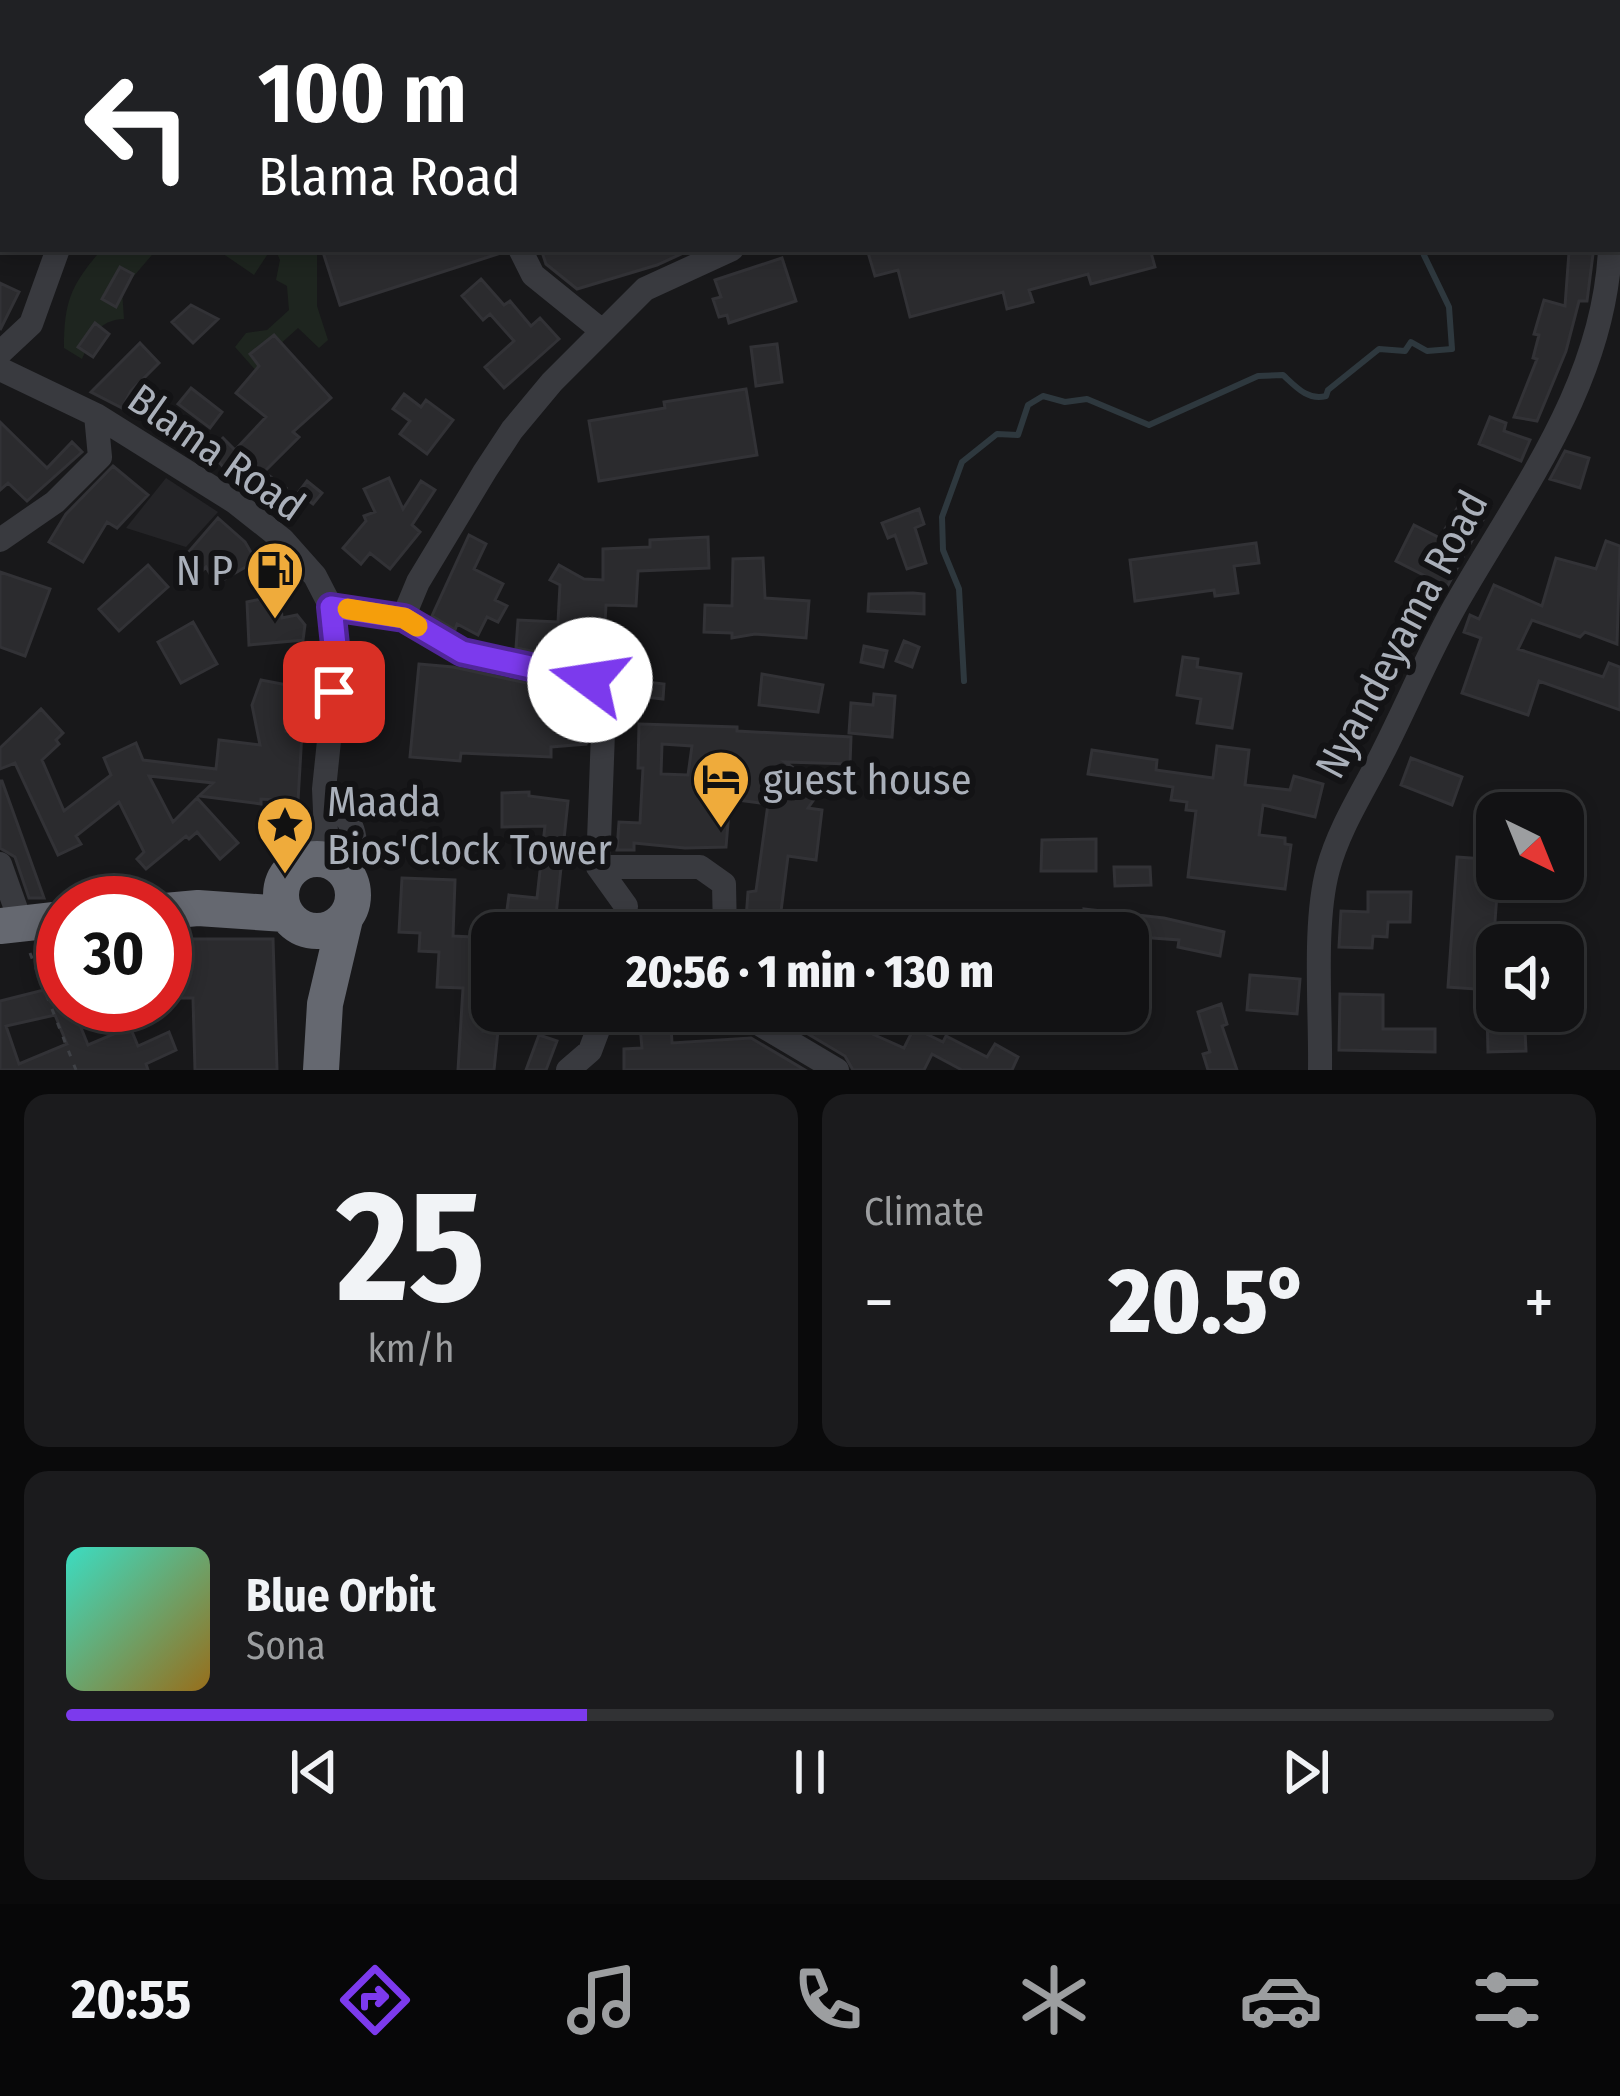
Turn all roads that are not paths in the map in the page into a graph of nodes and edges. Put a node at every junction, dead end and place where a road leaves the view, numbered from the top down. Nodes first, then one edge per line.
1 (57, 252) edge
2 (522, 252) edge
3 (726, 252) edge
4 (1610, 252) edge
5 (601, 330) junction
6 (0, 353) edge
7 (0, 369) edge
8 (95, 415) junction
9 (0, 540) edge
10 (331, 607) junction
11 (404, 618) junction
12 (324, 789) junction
13 (303, 863) junction
14 (0, 864) edge
15 (598, 867) junction
16 (350, 879) junction
17 (192, 905) edge
18 (192, 910) edge
19 (625, 912) edge
20 (725, 912) edge
21 (345, 919) junction
22 (293, 921) junction
23 (10, 925) edge
24 (325, 1004) junction
25 (597, 1032) edge
26 (773, 1032) edge
27 (321, 1070) edge
28 (568, 1070) edge
29 (837, 1070) edge
30 (1320, 1070) edge

1 - 6 street
2 - 5 street
3 - 5 street
4 - 30 street, Nyandeyama Road
5 - 11 street
7 - 8 street, Blama Road
8 - 9 street
8 - 10 street, Blama Road
10 - 11 street
10 - 12 street, Blama Road
11 - 15 street
12 - 13 street, Blama Road
12 - 16 street
13 - 16 highway
13 - 17 highway
13 - 22 highway
14 - 23 street
15 - 19 street
15 - 20 street
16 - 21 highway
18 - 22 highway
21 - 22 highway
21 - 24 highway
22 - 24 highway
24 - 27 highway
25 - 28 street
26 - 29 street

